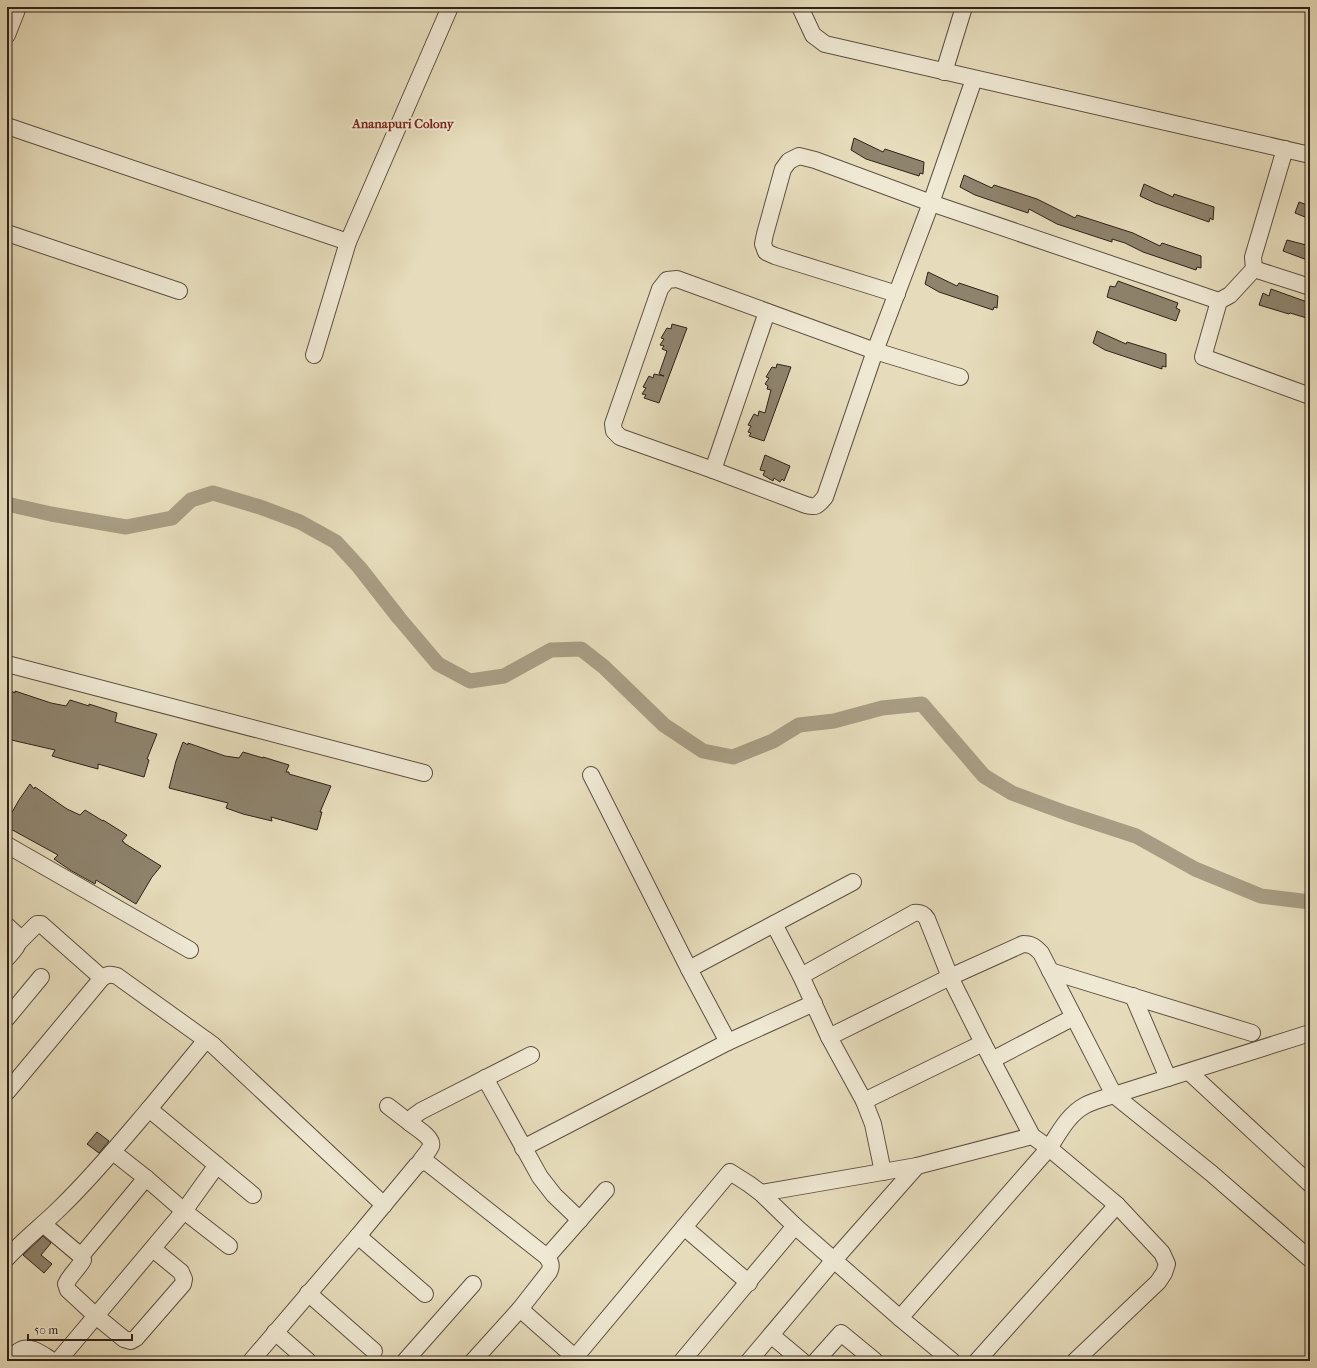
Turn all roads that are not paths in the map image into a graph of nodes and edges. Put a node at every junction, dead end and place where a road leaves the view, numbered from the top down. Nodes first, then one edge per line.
1 (18, 7) edge
2 (450, 7) edge
3 (800, 7) edge
4 (964, 7) edge
5 (7, 35) edge
6 (944, 72) junction
7 (974, 79) junction
8 (7, 126) edge
9 (1285, 149) junction
10 (1310, 155) edge
11 (931, 203) junction
12 (7, 233) edge
13 (348, 242) junction
14 (1254, 269) junction
15 (1310, 287) edge
16 (179, 291) dead end
17 (897, 294) junction
18 (1219, 301) junction
19 (767, 312) junction
20 (875, 351) junction
21 (314, 355) dead end
22 (960, 377) dead end
23 (1310, 396) edge
24 (713, 470) junction
25 (7, 664) edge
26 (424, 773) dead end
27 (591, 775) dead end
28 (7, 845) edge
29 (853, 882) dead end
30 (774, 924) junction
31 (7, 926) edge
32 (19, 942) junction
33 (190, 950) dead end
34 (7, 958) edge
35 (689, 969) junction
36 (1050, 971) junction
37 (41, 976) dead end
38 (800, 976) junction
39 (950, 977) junction
40 (102, 978) junction
41 (1133, 996) junction
42 (814, 1003) junction
43 (1074, 1017) junction
44 (7, 1018) edge
45 (1252, 1033) dead end
46 (829, 1037) junction
47 (1306, 1038) edge
48 (206, 1040) junction
49 (728, 1042) junction
50 (983, 1043) junction
51 (531, 1055) dead end
52 (992, 1060) junction
53 (1189, 1072) junction
54 (485, 1078) junction
55 (1168, 1078) junction
56 (7, 1092) edge
57 (1114, 1095) junction
58 (864, 1101) junction
59 (388, 1106) dead end
60 (149, 1108) junction
61 (410, 1123) junction
62 (1032, 1136) junction
63 (523, 1148) junction
64 (1049, 1148) junction
65 (113, 1152) junction
66 (420, 1162) junction
67 (217, 1165) junction
68 (917, 1166) junction
69 (883, 1172) junction
70 (146, 1178) junction
71 (1310, 1184) edge
72 (606, 1190) dead end
73 (761, 1193) junction
74 (253, 1194) dead end
75 (384, 1205) junction
76 (1117, 1205) junction
77 (184, 1211) junction
78 (580, 1220) junction
79 (43, 1224) junction
80 (796, 1226) junction
81 (684, 1227) junction
82 (358, 1236) junction
83 (229, 1246) dead end
84 (153, 1249) junction
85 (81, 1256) junction
86 (547, 1257) junction
87 (7, 1258) edge
88 (1310, 1259) edge
89 (834, 1260) junction
90 (749, 1283) junction
91 (473, 1284) dead end
92 (308, 1293) junction
93 (424, 1294) dead end
94 (520, 1308) junction
95 (96, 1316) junction
96 (900, 1318) junction
97 (275, 1332) junction
98 (771, 1335) junction
99 (374, 1352) dead end
100 (305, 1360) edge
101 (575, 1360) edge
102 (11, 1361) edge
103 (53, 1361) edge
104 (58, 1361) edge
105 (251, 1361) edge
106 (405, 1361) edge
107 (473, 1361) edge
108 (682, 1361) edge
109 (749, 1361) edge
110 (802, 1361) edge
111 (816, 1361) edge
112 (875, 1361) edge
113 (952, 1361) edge
114 (977, 1361) edge
115 (1075, 1361) edge

1 - 5 street
2 - 13 street
3 - 6 street
4 - 6 street
6 - 7 street
7 - 9 street
7 - 11 street
8 - 13 street
9 - 10 street
9 - 14 street
11 - 17 street
11 - 17 street
11 - 18 street
12 - 16 street
13 - 21 street
14 - 15 street
14 - 18 street
17 - 20 street
18 - 23 street
19 - 20 street
19 - 24 street
19 - 24 street
20 - 22 street
20 - 24 street
25 - 26 street
27 - 35 street
28 - 33 street
29 - 30 street
30 - 35 street
30 - 38 street
31 - 32 street
32 - 34 street
32 - 40 street
35 - 49 street
36 - 39 street
36 - 41 street
36 - 43 street
37 - 44 street
38 - 39 street
38 - 42 street
39 - 46 street
39 - 50 street
40 - 48 street
40 - 56 street
41 - 45 street
41 - 55 street
42 - 46 street
42 - 49 street
43 - 52 street
43 - 57 street
46 - 58 street
47 - 53 street
48 - 60 street
48 - 75 street
49 - 63 street
50 - 52 street
50 - 58 street
51 - 54 street
52 - 62 street
53 - 55 street
53 - 71 street
54 - 61 street
54 - 63 street
55 - 57 street
57 - 64 street
57 - 88 street
58 - 69 street
59 - 61 street
60 - 65 street
60 - 67 street
61 - 66 street
62 - 64 street
62 - 68 street
63 - 78 street
64 - 76 street
64 - 96 street
65 - 70 street
65 - 79 street
66 - 75 street
66 - 86 street
67 - 74 street
67 - 77 street
68 - 69 street
68 - 89 street
69 - 73 street
70 - 77 street
70 - 85 street
72 - 78 street
73 - 80 street
73 - 81 street
75 - 82 street
76 - 114 street
76 - 115 street
77 - 83 street
77 - 84 street
78 - 86 street
79 - 85 street
79 - 87 street
80 - 89 street
80 - 90 street
81 - 90 street
81 - 101 street
82 - 92 street
82 - 93 street
84 - 95 street
84 - 95 street
85 - 95 street
86 - 94 street
89 - 96 street
89 - 98 street
90 - 108 street
91 - 106 street
92 - 97 street
92 - 99 street
94 - 101 street
94 - 107 street
95 - 104 street
96 - 113 street
97 - 100 street
97 - 105 street
98 - 109 street
98 - 110 street
102 - 103 street
111 - 112 street

